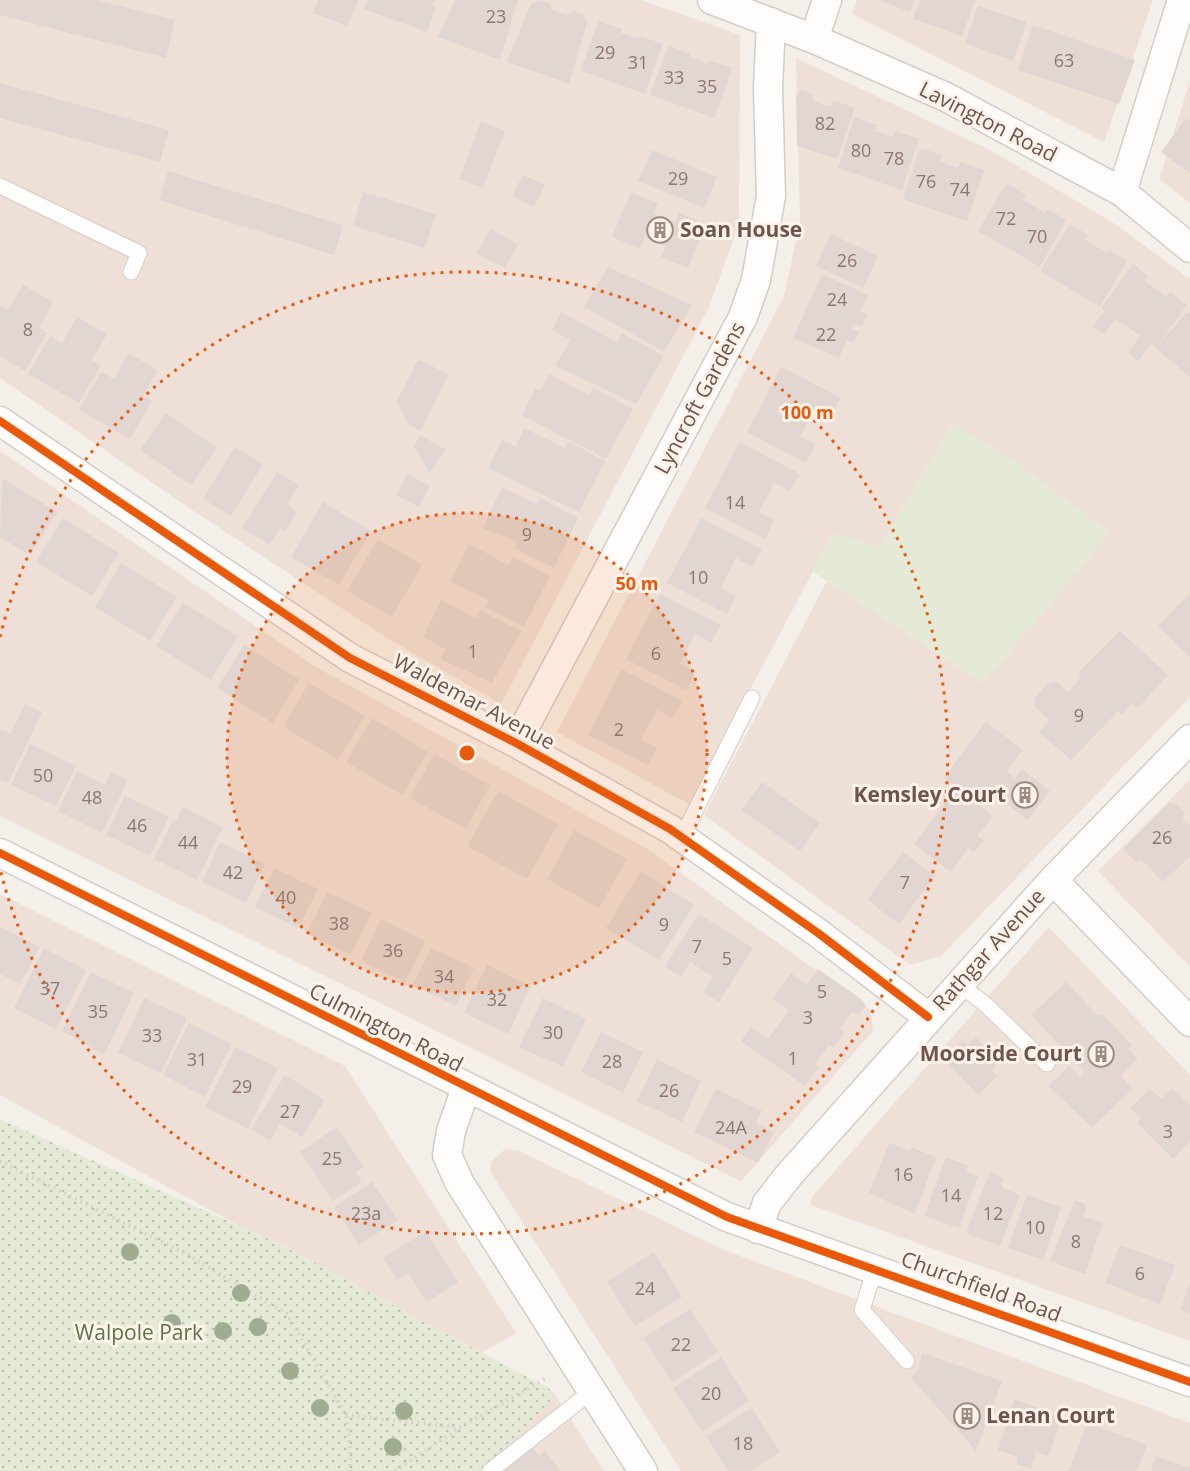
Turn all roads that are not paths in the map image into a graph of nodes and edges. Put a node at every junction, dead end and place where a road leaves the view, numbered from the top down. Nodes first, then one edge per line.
1 (712, 0) edge
2 (827, 0) edge
3 (1182, 0) edge
4 (771, 22) junction
5 (814, 39) junction
6 (0, 186) edge
7 (1122, 192) junction
8 (1190, 248) edge
9 (131, 272) dead end
10 (0, 421) edge
11 (752, 698) dead end
12 (1190, 738) edge
13 (516, 743) junction
14 (682, 837) junction
15 (0, 853) edge
16 (1053, 880) junction
17 (958, 984) junction
18 (928, 1017) junction
19 (1190, 1022) edge
20 (1047, 1064) dead end
21 (466, 1088) junction
22 (758, 1228) junction
23 (875, 1269) junction
24 (907, 1361) dead end
25 (1190, 1382) edge
26 (592, 1391) junction
27 (490, 1471) edge
28 (643, 1471) edge

1 - 4 street, Lavington Road
2 - 5 street
3 - 7 street
4 - 5 street, Lavington Road
4 - 13 street, Lyncroft Gardens
5 - 7 street, Lavington Road
6 - 9 lane
7 - 8 street, Lavington Road
10 - 13 street, Waldemar Avenue
11 - 14 lane
12 - 16 street, Rathgar Avenue
13 - 14 street, Waldemar Avenue
14 - 18 street, Waldemar Avenue
15 - 21 street, Culmington Road
16 - 17 street, Rathgar Avenue
16 - 19 street
17 - 18 street, Rathgar Avenue
17 - 20 lane
18 - 22 street, Rathgar Avenue
21 - 22 street, Culmington Road
21 - 26 street, Culmington Road
22 - 23 street, Churchfield Road
23 - 24 lane
23 - 25 street, Churchfield Road
26 - 27 lane
26 - 28 street, Culmington Road

